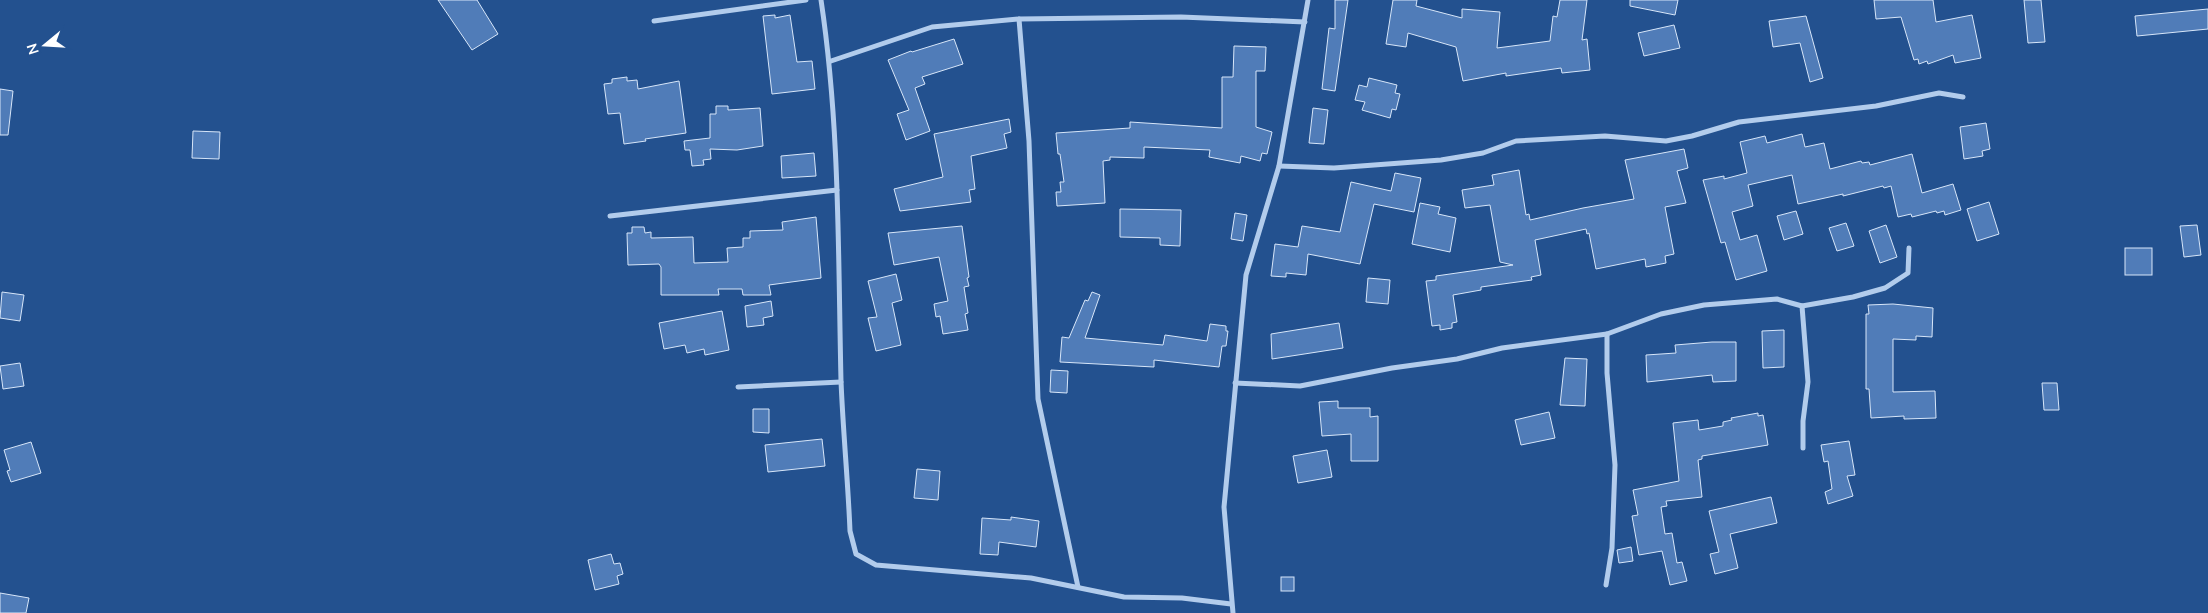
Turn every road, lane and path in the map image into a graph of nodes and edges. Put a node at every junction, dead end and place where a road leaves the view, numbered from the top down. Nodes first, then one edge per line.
1 (806, 0) edge
2 (822, 0) edge
3 (1308, 0) edge
4 (1019, 19) junction
5 (654, 20) dead end
6 (1305, 22) junction
7 (831, 62) junction
8 (1963, 97) dead end
9 (1279, 166) junction
10 (837, 190) junction
11 (610, 216) dead end
12 (1909, 248) dead end
13 (1802, 306) junction
14 (1607, 334) junction
15 (841, 382) junction
16 (1235, 383) junction
17 (738, 387) dead end
18 (1803, 448) dead end
19 (1606, 585) dead end
20 (1078, 586) junction
21 (1231, 604) junction
22 (1232, 613) edge

1 - 5 street
2 - 7 street
3 - 6 street
4 - 6 street
4 - 7 street
4 - 20 street
6 - 9 street
7 - 10 street
8 - 9 street
9 - 16 street
10 - 11 street
10 - 15 street
12 - 13 street
13 - 14 street
13 - 18 street
14 - 16 street
14 - 19 street
15 - 17 street
15 - 20 street
16 - 21 street
20 - 21 street
21 - 22 street

